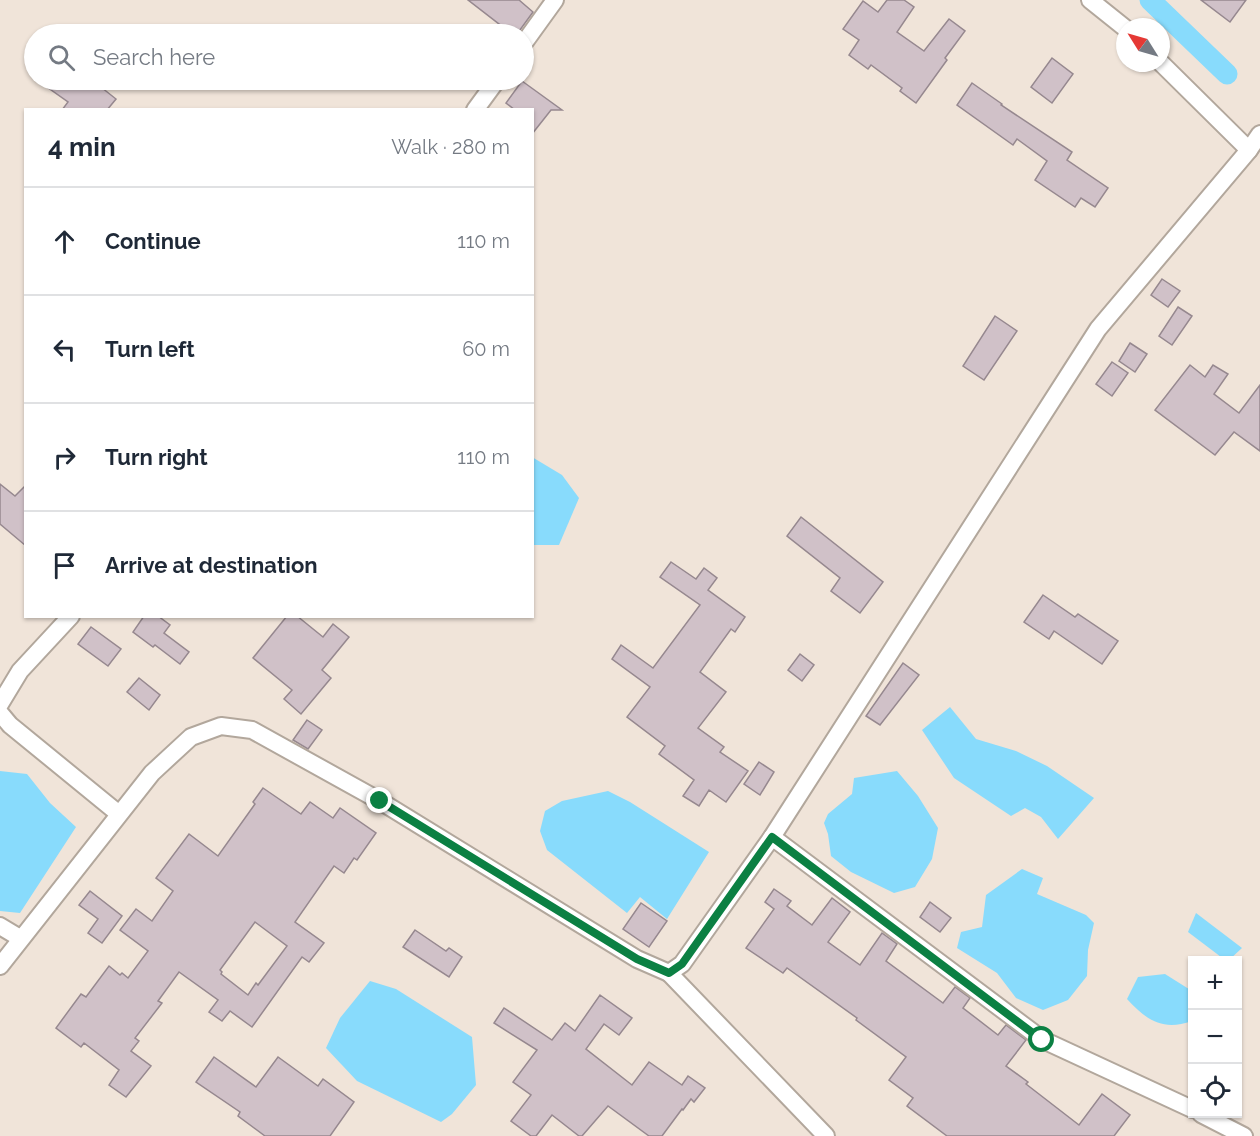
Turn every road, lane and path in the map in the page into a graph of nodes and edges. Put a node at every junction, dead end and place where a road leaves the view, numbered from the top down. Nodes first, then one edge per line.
1 (555, 0) edge
2 (1090, 0) edge
3 (1116, 21) edge
4 (534, 29) edge
5 (1170, 72) edge
6 (490, 90) edge
7 (476, 108) edge
8 (1260, 134) edge
9 (1249, 150) junction
10 (69, 618) edge
11 (0, 704) edge
12 (0, 713) edge
13 (118, 814) junction
14 (772, 837) junction
15 (0, 926) edge
16 (20, 938) junction
17 (0, 966) edge
18 (669, 973) junction
19 (1188, 1107) edge
20 (1210, 1118) edge
21 (826, 1136) edge
22 (1244, 1136) edge

1 - 4 street
2 - 3 street
5 - 9 street
6 - 7 street
8 - 9 street
9 - 14 street
10 - 11 street
12 - 13 street
13 - 16 street
13 - 18 street
14 - 18 street
14 - 19 street
15 - 16 street
16 - 17 street
18 - 21 street
20 - 22 street

